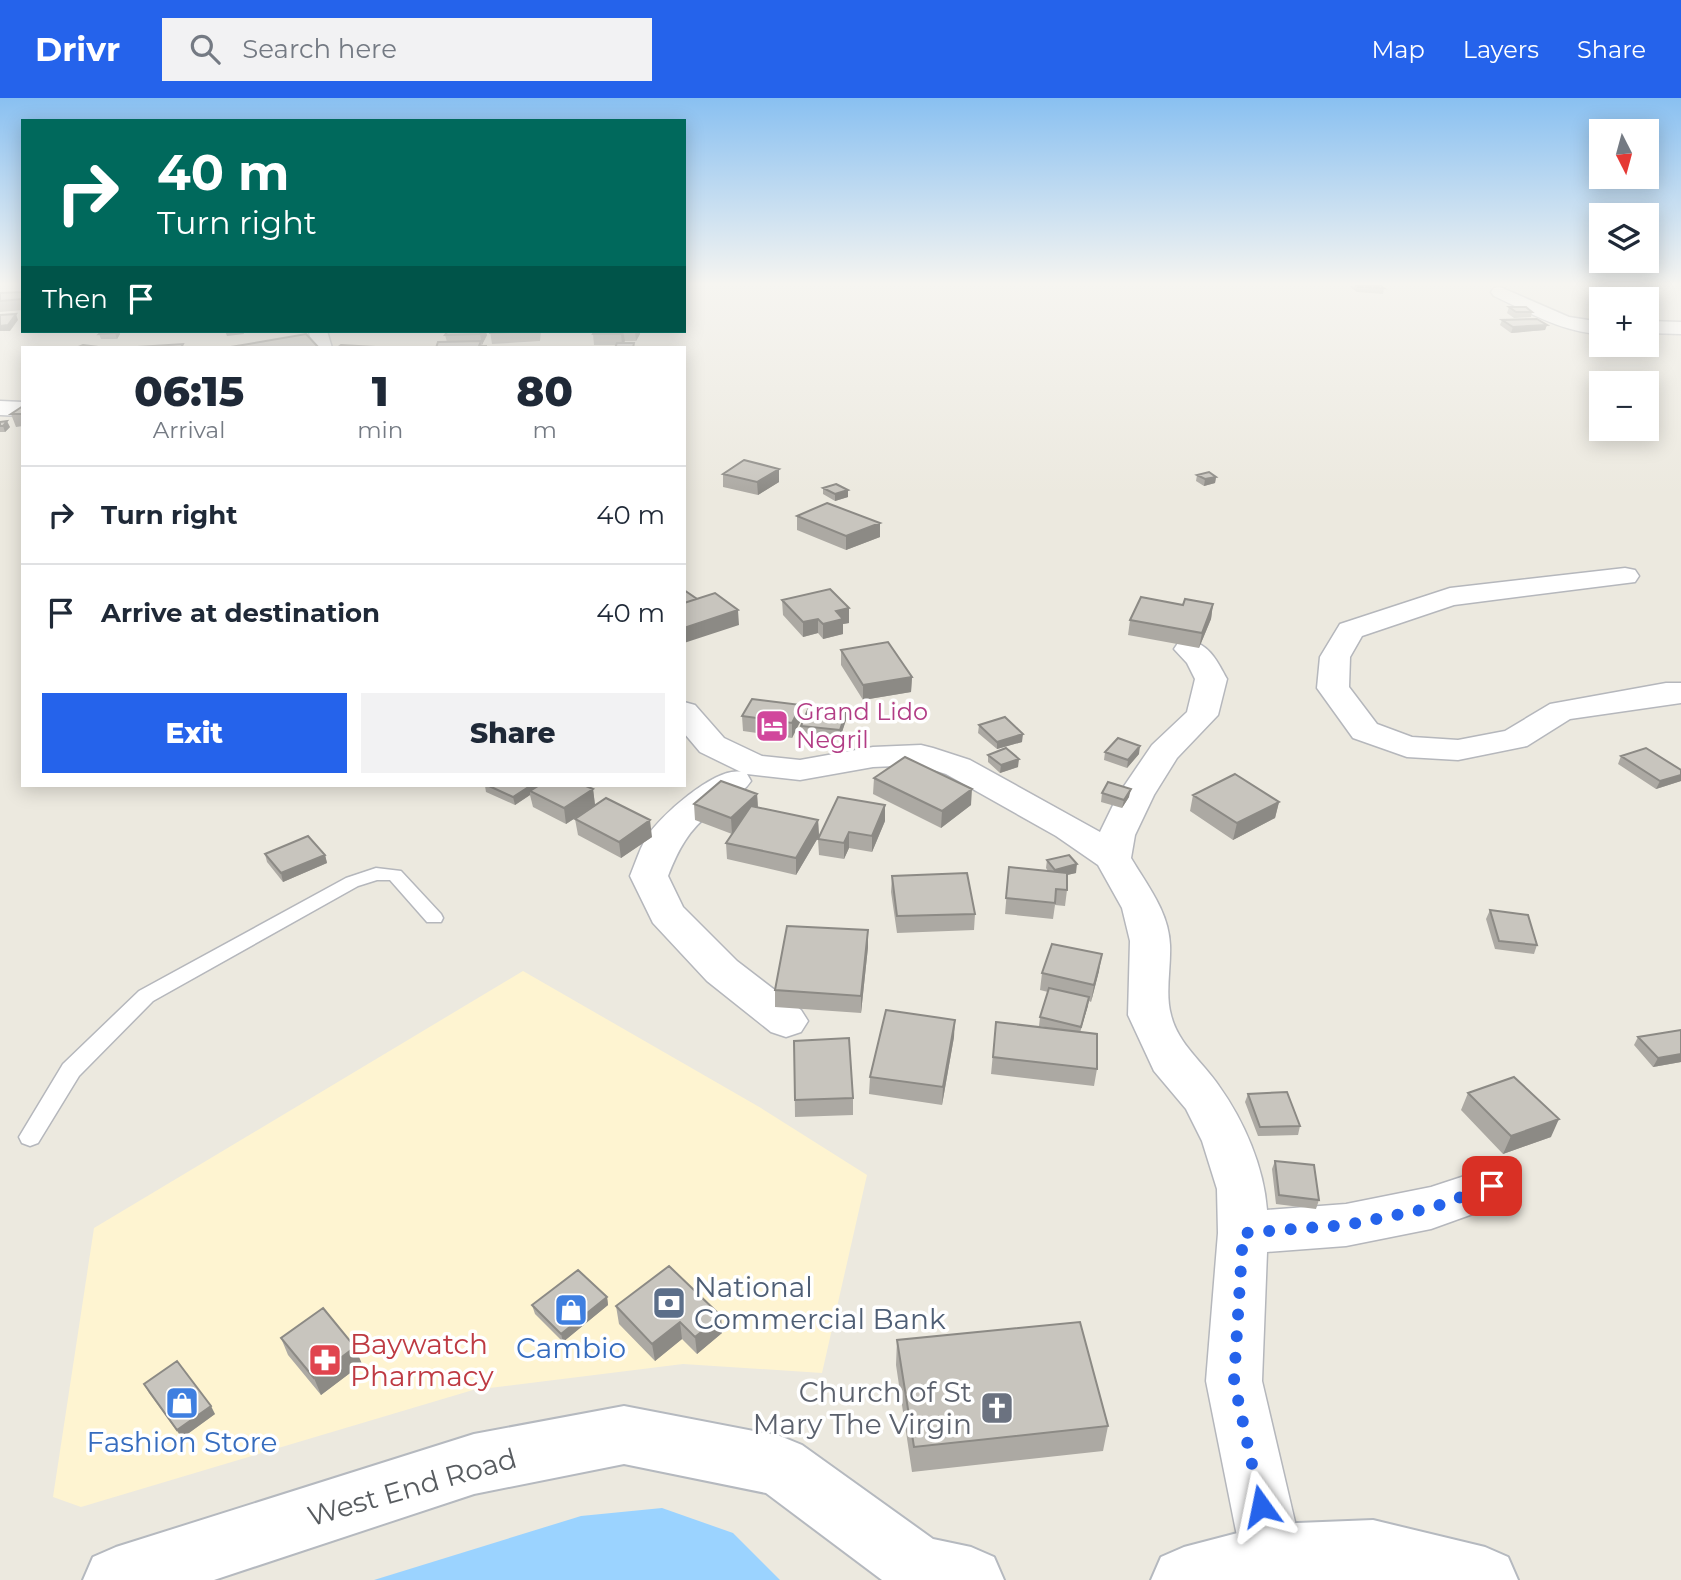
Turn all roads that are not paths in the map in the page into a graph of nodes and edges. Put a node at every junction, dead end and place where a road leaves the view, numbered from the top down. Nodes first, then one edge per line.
1 (1625, 576) dead end
2 (1189, 649) edge
3 (1681, 693) edge
4 (686, 714) edge
5 (755, 766) junction
6 (1112, 858) junction
7 (434, 918) dead end
8 (786, 1021) dead end
9 (30, 1137) dead end
10 (1492, 1186) dead end
11 (1243, 1233) junction
12 (1272, 1556) junction
13 (116, 1580) edge
14 (971, 1580) edge
15 (1184, 1580) edge
16 (1485, 1580) edge

1 - 3 street
2 - 6 street
4 - 5 street
5 - 6 street
5 - 8 street
6 - 11 street
7 - 9 lane
10 - 11 street
11 - 12 street
12 - 15 main road
12 - 16 main road
13 - 14 main road, West End Road

